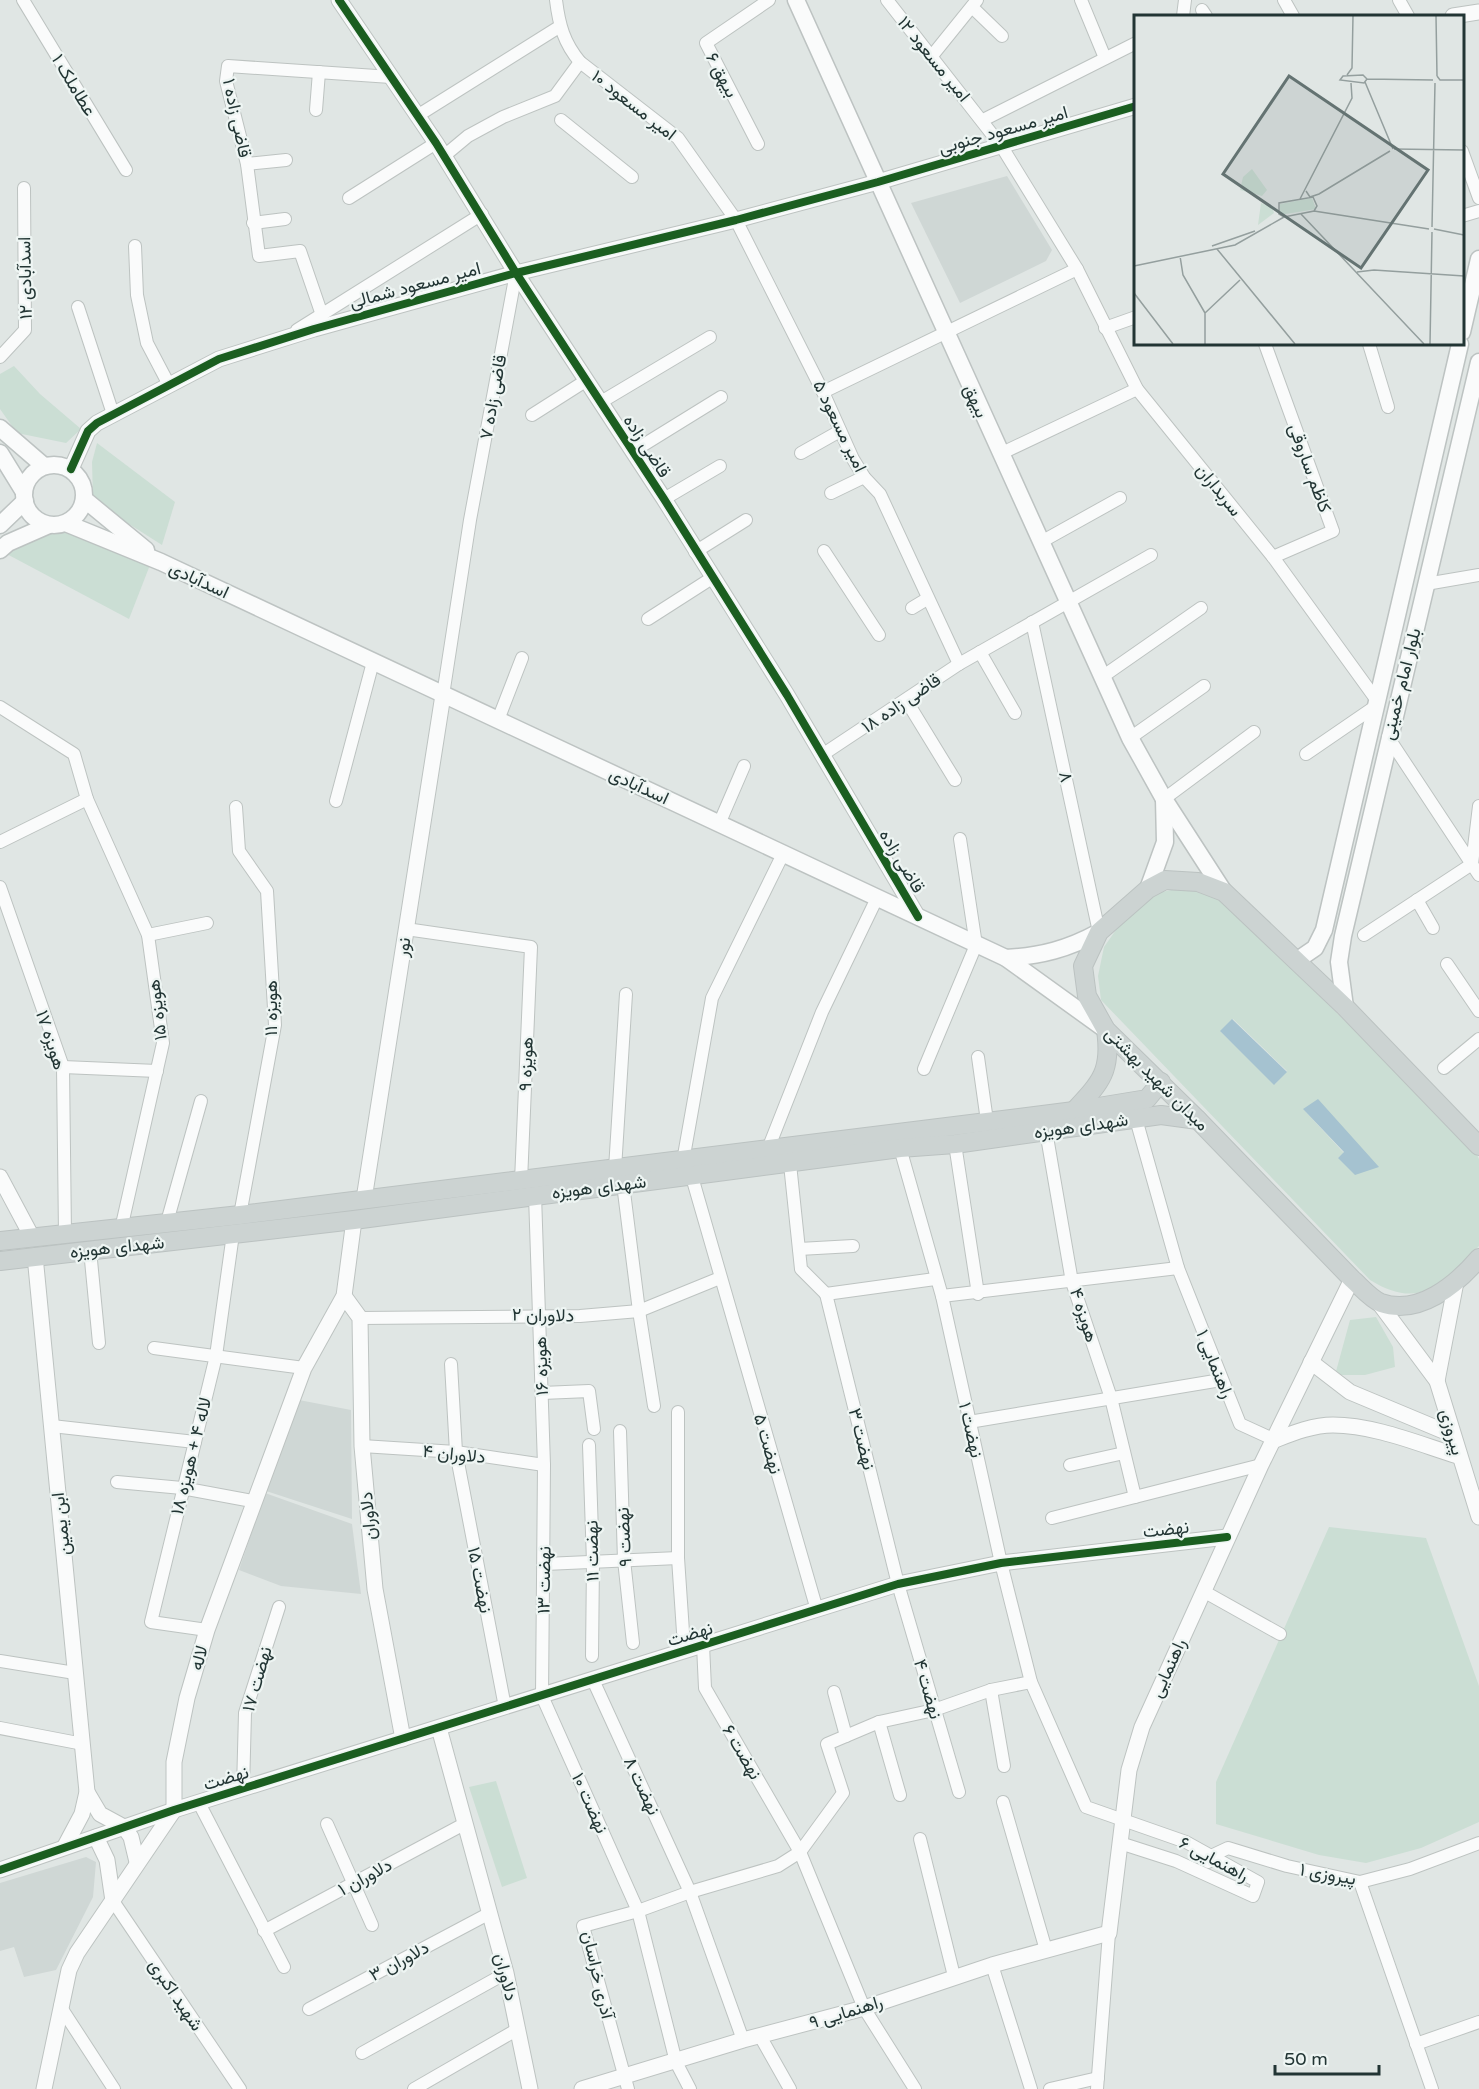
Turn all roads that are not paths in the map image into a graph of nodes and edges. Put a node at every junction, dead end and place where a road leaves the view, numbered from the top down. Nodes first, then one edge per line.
1 (23, 0) edge
2 (339, 0) edge
3 (556, 0) edge
4 (769, 0) edge
5 (796, 0) edge
6 (887, 0) edge
7 (1081, 0) edge
8 (1185, 0) edge
9 (1284, 0) edge
10 (1399, 0) edge
11 (975, 3) edge
12 (1479, 12) edge
13 (1183, 15) edge
14 (1292, 15) edge
15 (1407, 15) edge
16 (1460, 15) edge
17 (559, 27) junction
18 (1002, 36) dead end
19 (1134, 44) edge
20 (931, 57) junction
21 (1105, 58) junction
22 (580, 62) junction
23 (319, 72) junction
24 (391, 77) junction
25 (1134, 107) edge
26 (316, 110) dead end
27 (417, 116) junction
28 (561, 120) dead end
29 (983, 120) junction
30 (758, 144) dead end
31 (1002, 147) junction
32 (440, 150) junction
33 (1464, 157) edge
34 (286, 160) dead end
35 (247, 164) junction
36 (126, 170) dead end
37 (632, 177) dead end
38 (878, 182) junction
39 (24, 188) dead end
40 (349, 198) dead end
41 (1479, 198) edge
42 (1479, 211) edge
43 (482, 214) junction
44 (1464, 215) edge
45 (285, 219) dead end
46 (736, 220) junction
47 (253, 223) junction
48 (135, 246) dead end
49 (1478, 267) edge
50 (1077, 269) junction
51 (516, 273) junction
52 (78, 307) dead end
53 (322, 315) junction
54 (1134, 318) edge
55 (1464, 324) edge
56 (1105, 328) junction
57 (945, 333) junction
58 (710, 337) dead end
59 (285, 338) junction
60 (1265, 345) edge
61 (1369, 345) edge
62 (1460, 345) edge
63 (0, 357) edge
64 (1479, 362) edge
65 (587, 380) junction
66 (168, 383) junction
67 (1476, 388) edge
68 (1137, 389) junction
69 (823, 392) junction
70 (721, 398) dead end
71 (601, 402) junction
72 (1388, 407) dead end
73 (113, 414) junction
74 (532, 415) dead end
75 (0, 428) edge
76 (840, 431) junction
77 (632, 452) junction
78 (0, 453) edge
79 (801, 453) dead end
80 (1000, 454) junction
81 (44, 466) junction
82 (720, 466) dead end
83 (71, 469) junction
84 (864, 477) junction
85 (831, 493) dead end
86 (25, 496) junction
87 (1120, 498) dead end
88 (84, 499) junction
89 (664, 499) junction
90 (746, 520) dead end
91 (68, 524) junction
92 (0, 525) edge
93 (49, 525) junction
94 (1041, 542) junction
95 (0, 550) edge
96 (824, 551) dead end
97 (695, 552) junction
98 (1151, 555) dead end
99 (1273, 557) junction
100 (161, 562) junction
101 (1479, 575) edge
102 (712, 578) junction
103 (1426, 584) junction
104 (927, 599) junction
105 (1067, 603) junction
106 (912, 608) dead end
107 (1201, 608) dead end
108 (648, 619) dead end
109 (1032, 622) junction
110 (879, 635) dead end
111 (980, 652) junction
112 (522, 658) dead end
113 (373, 662) junction
114 (959, 664) junction
115 (1102, 677) junction
116 (1204, 686) dead end
117 (443, 695) junction
118 (906, 700) junction
119 (1377, 704) junction
120 (0, 707) edge
121 (1015, 713) dead end
122 (498, 720) junction
123 (1254, 732) dead end
124 (1130, 738) junction
125 (1388, 738) junction
126 (1306, 754) dead end
127 (822, 755) junction
128 (744, 766) dead end
129 (955, 780) dead end
130 (87, 799) junction
131 (1164, 799) junction
132 (336, 801) dead end
133 (1479, 806) edge
134 (237, 807) dead end
135 (719, 824) junction
136 (1349, 827) junction
137 (1366, 833) junction
138 (960, 839) dead end
139 (0, 842) edge
140 (783, 854) junction
141 (1476, 870) edge
142 (0, 887) edge
143 (1148, 889) junction
144 (1224, 892) junction
145 (877, 898) junction
146 (1417, 900) junction
147 (918, 917) junction
148 (207, 923) dead end
149 (406, 928) junction
150 (1433, 928) dead end
151 (1099, 932) junction
152 (148, 934) junction
153 (1364, 935) dead end
154 (976, 945) junction
155 (1006, 958) junction
156 (1296, 961) junction
157 (1447, 964) dead end
158 (627, 994) dead end
159 (1345, 1007) junction
160 (1479, 1011) edge
161 (1106, 1030) junction
162 (1479, 1039) edge
163 (978, 1057) dead end
164 (63, 1067) junction
165 (1444, 1068) dead end
166 (924, 1069) dead end
167 (157, 1071) junction
168 (1161, 1082) junction
169 (1147, 1099) junction
170 (201, 1101) dead end
171 (1074, 1111) junction
172 (1161, 1115) junction
173 (1136, 1119) junction
174 (1198, 1120) junction
175 (987, 1121) junction
176 (1046, 1131) junction
177 (955, 1144) junction
178 (1479, 1146) edge
179 (900, 1148) junction
180 (768, 1149) junction
181 (683, 1161) junction
182 (790, 1164) junction
183 (0, 1177) edge
184 (619, 1177) junction
185 (692, 1177) junction
186 (521, 1181) junction
187 (535, 1195) junction
188 (364, 1199) junction
189 (240, 1215) junction
190 (354, 1220) junction
191 (167, 1222) junction
192 (121, 1229) junction
193 (65, 1234) junction
194 (233, 1234) junction
195 (32, 1237) junction
196 (0, 1241) edge
197 (854, 1246) dead end
198 (799, 1249) junction
199 (90, 1250) junction
200 (35, 1256) junction
201 (0, 1261) edge
202 (1477, 1262) edge
203 (1178, 1268) junction
204 (720, 1278) junction
205 (935, 1279) junction
206 (1352, 1279) junction
207 (1072, 1282) junction
208 (1456, 1282) junction
209 (826, 1294) junction
210 (978, 1294) junction
211 (344, 1296) junction
212 (942, 1296) junction
213 (1379, 1303) junction
214 (639, 1311) junction
215 (539, 1314) junction
216 (360, 1318) junction
217 (99, 1343) dead end
218 (154, 1348) dead end
219 (216, 1356) junction
220 (1311, 1362) junction
221 (451, 1364) dead end
222 (304, 1368) junction
223 (1221, 1380) junction
224 (1437, 1381) junction
225 (542, 1393) junction
226 (1111, 1398) junction
227 (654, 1406) dead end
228 (678, 1412) dead end
229 (969, 1422) junction
230 (52, 1426) junction
231 (594, 1429) dead end
232 (620, 1431) dead end
233 (1453, 1436) junction
234 (1275, 1440) junction
235 (195, 1442) junction
236 (589, 1445) dead end
237 (363, 1446) junction
238 (456, 1452) junction
239 (1124, 1453) junction
240 (1458, 1456) junction
241 (544, 1465) junction
242 (1070, 1465) dead end
243 (1260, 1465) junction
244 (117, 1482) dead end
245 (182, 1488) junction
246 (1135, 1497) junction
247 (1476, 1497) edge
248 (252, 1501) junction
249 (1479, 1517) edge
250 (1052, 1518) dead end
251 (1227, 1537) junction
252 (678, 1558) junction
253 (624, 1560) junction
254 (593, 1562) junction
255 (1001, 1563) junction
256 (545, 1564) junction
257 (898, 1584) junction
258 (1203, 1591) junction
259 (279, 1607) dead end
260 (817, 1610) junction
261 (207, 1629) junction
262 (683, 1632) dead end
263 (1280, 1634) dead end
264 (633, 1643) dead end
265 (704, 1645) junction
266 (592, 1656) dead end
267 (0, 1661) edge
268 (75, 1673) junction
269 (593, 1680) junction
270 (1031, 1682) junction
271 (991, 1690) junction
272 (834, 1692) dead end
273 (542, 1696) junction
274 (505, 1707) junction
275 (934, 1710) junction
276 (879, 1722) junction
277 (0, 1728) edge
278 (439, 1728) junction
279 (846, 1736) junction
280 (403, 1739) junction
281 (82, 1744) junction
282 (1004, 1766) dead end
283 (243, 1789) junction
284 (87, 1792) junction
285 (959, 1792) dead end
286 (900, 1795) dead end
287 (1003, 1802) dead end
288 (199, 1803) junction
289 (174, 1810) junction
290 (1123, 1818) junction
291 (466, 1823) junction
292 (327, 1824) dead end
293 (124, 1827) junction
294 (96, 1837) junction
295 (920, 1839) dead end
296 (1120, 1843) junction
297 (1479, 1843) edge
298 (65, 1846) junction
299 (800, 1852) junction
300 (1211, 1856) junction
301 (137, 1862) junction
302 (0, 1870) edge
303 (1203, 1873) junction
304 (1360, 1882) junction
305 (353, 1883) junction
306 (690, 1892) junction
307 (113, 1901) junction
308 (638, 1911) junction
309 (490, 1913) junction
310 (372, 1925) dead end
311 (264, 1931) junction
312 (1109, 1933) junction
313 (1046, 1950) junction
314 (992, 1965) junction
315 (284, 1967) dead end
316 (506, 1973) junction
317 (954, 1976) junction
318 (60, 2006) junction
319 (864, 2008) junction
320 (309, 2009) dead end
321 (1479, 2022) edge
322 (518, 2029) junction
323 (760, 2037) junction
324 (743, 2040) junction
325 (1416, 2044) junction
326 (362, 2053) dead end
327 (676, 2062) junction
328 (626, 2083) edge
329 (1098, 2083) edge
330 (44, 2089) edge
331 (114, 2089) edge
332 (240, 2089) edge
333 (414, 2089) edge
334 (530, 2089) edge
335 (582, 2089) edge
336 (690, 2089) edge
337 (790, 2089) edge
338 (915, 2089) edge
339 (1031, 2089) edge
340 (1050, 2089) edge
341 (1432, 2089) edge

1 - 36 street, عطاملک ۱
2 - 24 street, قاضی زاده
3 - 17 street
4 - 30 street, بیهق ۶
5 - 38 main road, بیهق
6 - 20 street, امیر مسعود ۱۲
7 - 21 street
8 - 13 street
9 - 14 street
10 - 15 street
11 - 18 street
11 - 20 street
12 - 16 street
17 - 22 street, امیر مسعود ۱۰
17 - 27 street
19 - 21 street
20 - 29 street, امیر مسعود ۱۲
21 - 29 street
22 - 32 street
22 - 46 street, امیر مسعود ۱۰
23 - 24 street, قاضی زاده ۱
23 - 26 street
23 - 35 street, قاضی زاده ۱
24 - 27 street, قاضی زاده
25 - 31 street, امیر مسعود جنوبی
27 - 32 street, قاضی زاده
28 - 37 street
29 - 31 street, امیر مسعود ۱۲
31 - 38 street, امیر مسعود جنوبی
31 - 50 street, امیر مسعود ۱۲
32 - 40 street
32 - 43 street, قاضی زاده
33 - 41 street
34 - 35 street
35 - 47 street, قاضی زاده ۱
38 - 46 street, امیر مسعود شمالی
38 - 57 main road, بیهق
39 - 63 street, اسدآبادی ۱۲
42 - 44 street
43 - 51 street, قاضی زاده
43 - 53 street
45 - 47 street
46 - 51 street, امیر مسعود شمالی
46 - 69 street, امیر مسعود ۵
47 - 53 street, قاضی زاده ۱
48 - 66 street
49 - 55 main road
50 - 56 street, سربداران
50 - 57 street
51 - 59 street, امیر مسعود شمالی
51 - 65 street, قاضی زاده
51 - 117 street, قاضی زاده ۷
52 - 73 street
53 - 59 street
54 - 56 street
56 - 68 street, سربداران
57 - 69 street
57 - 80 main road, بیهق
58 - 71 street
59 - 66 street, امیر مسعود شمالی
60 - 99 street, کاظم ساروقی
61 - 72 street
62 - 119 main road, بلوار امام خمینی
64 - 67 main road, بلوار امام خمینی
65 - 71 street, قاضی زاده
65 - 74 street
66 - 73 street, امیر مسعود شمالی
67 - 103 main road, بلوار امام خمینی
68 - 80 street
68 - 99 street, سربداران
69 - 76 street, امیر مسعود ۵
70 - 77 street
71 - 77 street, قاضی زاده
73 - 83 street, امیر مسعود شمالی
75 - 81 main road
76 - 79 street
76 - 84 street, امیر مسعود ۵
77 - 89 street, قاضی زاده
78 - 86 main road
80 - 94 main road, بیهق
81 - 83 main road
81 - 86 main road
82 - 89 street
83 - 88 main road
84 - 85 street
84 - 104 street, امیر مسعود ۵
86 - 92 main road
86 - 93 main road
87 - 94 street
88 - 91 main road
88 - 100 main road, اسدآبادی
89 - 97 street, قاضی زاده
90 - 97 street
91 - 93 main road
91 - 100 main road, اسدآبادی
93 - 95 main road
94 - 105 main road, بیهق
96 - 110 street
97 - 102 street, قاضی زاده
98 - 105 street, قاضی زاده ۱۸
99 - 119 street, سربداران
100 - 113 main road, اسدآبادی
101 - 103 street
102 - 108 street
102 - 127 street, قاضی زاده
103 - 125 main road, بلوار امام خمینی
104 - 106 street
104 - 114 street, امیر مسعود ۵
105 - 109 street, قاضی زاده ۱۸
105 - 115 main road, بیهق
107 - 115 street
109 - 111 street, قاضی زاده ۱۸
109 - 151 street, ۸
111 - 114 street, قاضی زاده ۱۸
111 - 121 street
112 - 122 street
113 - 117 main road, اسدآبادی
113 - 132 street
114 - 118 street, قاضی زاده ۱۸
115 - 124 main road, بیهق
116 - 124 street
117 - 122 main road, اسدآبادی
117 - 149 street, نور
118 - 127 street, قاضی زاده ۱۸
118 - 129 street
119 - 126 street
119 - 136 main road, بلوار امام خمینی
120 - 130 street, هویزه ۱۵
122 - 135 main road, اسدآبادی
123 - 131 street
124 - 131 main road, بیهق
125 - 137 main road, بلوار امام خمینی
125 - 141 street
127 - 147 street, قاضی زاده
128 - 135 street
130 - 139 street
130 - 152 street, هویزه ۱۵
131 - 143 main road
131 - 144 main road, بیهق
133 - 141 street
134 - 189 street, هویزه ۱۱
135 - 140 main road, اسدآبادی
136 - 137 main road
136 - 156 main road, بلوار امام خمینی
137 - 159 main road, بلوار امام خمینی
138 - 154 street
140 - 145 main road, اسدآبادی
140 - 181 street
141 - 146 street
142 - 164 street, هویزه ۱۷
143 - 144 main road, میدان شهید بهشتی
143 - 151 main road, میدان شهید بهشتی
144 - 156 main road, میدان شهید بهشتی
145 - 147 main road, اسدآبادی
145 - 180 street
146 - 150 street
146 - 153 street
147 - 154 main road, اسدآبادی
148 - 152 street
149 - 186 street, هویزه ۹
149 - 188 street, نور
151 - 155 main road
151 - 161 main road, میدان شهید بهشتی
152 - 167 street, هویزه ۱۵
154 - 155 main road, اسدآبادی
154 - 166 street
155 - 161 main road, اسدآبادی
156 - 159 main road, میدان شهید بهشتی
157 - 160 street
158 - 184 street
159 - 178 main road, میدان شهید بهشتی
161 - 168 main road, میدان شهید بهشتی
161 - 171 main road
162 - 165 street
163 - 175 street
164 - 167 street
164 - 193 street, هویزه ۱۷
167 - 192 street, هویزه ۱۵
168 - 169 main road, شهدای هویزه
168 - 174 main road, میدان شهید بهشتی
169 - 171 main road, شهدای هویزه
169 - 172 main road
170 - 191 street
171 - 175 main road, شهدای هویزه
172 - 173 main road, شهدای هویزه
172 - 174 main road, شهدای هویزه
173 - 176 main road, شهدای هویزه
173 - 203 street, راهنمایی ۱
174 - 206 main road, میدان شهید بهشتی
175 - 180 main road, شهدای هویزه
176 - 177 main road, شهدای هویزه
176 - 207 street, هویزه ۴
177 - 179 main road, شهدای هویزه
177 - 210 street
179 - 182 main road, شهدای هویزه
179 - 205 street, نهضت ۱
180 - 181 main road, شهدای هویزه
181 - 184 main road, شهدای هویزه
182 - 185 main road, شهدای هویزه
182 - 198 street
183 - 195 street
184 - 185 main road, شهدای هویزه
184 - 186 main road, شهدای هویزه
184 - 187 main road, شهدای هویزه
184 - 214 street
185 - 204 street, نهضت ۵
186 - 188 main road, شهدای هویزه
187 - 190 main road, شهدای هویزه
187 - 215 street, هویزه ۱۶
188 - 189 main road, شهدای هویزه
189 - 191 main road, شهدای هویزه
190 - 194 main road, شهدای هویزه
190 - 211 street, لاله
191 - 192 main road, شهدای هویزه
192 - 193 main road, شهدای هویزه
193 - 195 main road, شهدای هویزه
194 - 199 main road, شهدای هویزه
194 - 219 street, لاله ۴ + هویزه ۱۸
195 - 196 main road, شهدای هویزه
197 - 198 street
198 - 209 street
199 - 200 main road, شهدای هویزه
199 - 217 street
200 - 201 main road, شهدای هویزه
200 - 230 street, ابن یمین
202 - 208 main road
203 - 207 street
203 - 223 street, راهنمایی ۱
204 - 214 street, دلاوران ۲
204 - 260 street, نهضت ۵
205 - 209 street
205 - 212 street, نهضت ۱
206 - 213 main road, میدان شهید بهشتی
206 - 220 street, راهنمایی
207 - 210 street
207 - 226 street, هویزه ۴
208 - 213 main road
208 - 224 street
209 - 257 street, نهضت ۳
210 - 212 street
211 - 216 street
211 - 222 street, لاله
212 - 229 street, نهضت ۱
213 - 224 street
214 - 215 street, دلاوران ۲
214 - 227 street
215 - 216 street, دلاوران ۲
215 - 225 street, هویزه ۱۶
216 - 237 street, دلاوران
218 - 219 street
219 - 222 street
219 - 235 street, لاله ۴ + هویزه ۱۸
220 - 233 street
220 - 234 street, راهنمایی
221 - 238 street, نهضت ۱۵
222 - 248 street, لاله
223 - 226 street
223 - 234 street, راهنمایی ۱
224 - 233 street, پیروزی
225 - 231 street
225 - 241 street, هویزه ۱۶
226 - 229 street
226 - 239 street, هویزه ۴
228 - 252 street
229 - 255 street, نهضت ۱
230 - 235 street
230 - 268 street, ابن یمین
232 - 253 street, نهضت ۹
233 - 240 street, پیروزی
234 - 240 street
234 - 243 street, راهنمایی
235 - 245 street, لاله ۴ + هویزه ۱۸
236 - 254 street, نهضت ۱۱
237 - 238 street, دلاوران ۴
237 - 280 street, دلاوران
238 - 241 street, دلاوران ۴
238 - 274 street, نهضت ۱۵
239 - 242 street
239 - 246 street, هویزه ۴
240 - 247 street, پیروزی
241 - 256 street, نهضت ۱۳
243 - 246 street
243 - 251 street, راهنمایی
244 - 245 street
245 - 248 street
245 - 261 street, لاله ۴ + هویزه ۱۸
246 - 250 street
247 - 249 street, پیروزی
248 - 261 street, لاله
251 - 255 street, نهضت
251 - 258 street, راهنمایی
252 - 253 street
252 - 262 street
253 - 254 street
253 - 264 street, نهضت ۹
254 - 256 street
254 - 266 street, نهضت ۱۱
255 - 257 street, نهضت
255 - 270 street, نهضت ۱
256 - 273 street, نهضت ۱۳
257 - 260 street, نهضت
257 - 275 street, نهضت ۴
258 - 263 street
258 - 290 street, راهنمایی
259 - 283 street, نهضت ۱۷
260 - 265 street, نهضت
261 - 289 street, لاله
265 - 269 street, نهضت
265 - 299 street, نهضت ۶
267 - 268 street
268 - 281 street, ابن یمین
269 - 273 street, نهضت
269 - 306 street, نهضت ۸
270 - 271 street
270 - 290 street, راهنمایی ۶
271 - 275 street
271 - 282 street
272 - 279 street
273 - 274 street, نهضت
273 - 308 street, نهضت ۱۰
274 - 278 street, نهضت
275 - 276 street
275 - 285 street, نهضت ۴
276 - 279 street
276 - 286 street
277 - 281 street
278 - 280 street, نهضت
278 - 291 street, دلاوران
279 - 299 street
280 - 283 street, نهضت
281 - 284 street, ابن یمین
283 - 288 street, نهضت
284 - 293 street
284 - 298 street
287 - 313 street
288 - 289 street, نهضت
288 - 311 street
289 - 293 street, نهضت
289 - 301 street
290 - 296 street, راهنمایی
290 - 300 street, راهنمایی ۶
291 - 305 street, دلاوران ۱
291 - 309 street, دلاوران
292 - 305 street
293 - 294 street, نهضت
293 - 301 street
294 - 298 street, نهضت
294 - 307 street
295 - 317 street
296 - 303 street, راهنمایی ۶
296 - 312 street, راهنمایی
297 - 304 street, پیروزی ۱
298 - 302 street, نهضت
299 - 306 street
299 - 319 street, نهضت ۶
300 - 303 street
300 - 303 street, راهنمایی ۶
300 - 304 street, پیروزی ۱
301 - 307 street
304 - 325 street
305 - 310 street
305 - 311 street, دلاوران ۱
306 - 308 street
306 - 324 street, نهضت ۸
307 - 318 street
307 - 332 street, شهید اکبری
308 - 327 street, نهضت ۱۰
308 - 328 street, آذری خراسان
309 - 316 street, دلاوران
309 - 320 street, دلاوران ۳
311 - 315 street
312 - 313 street, راهنمایی ۹
312 - 329 street, راهنمایی
313 - 314 street, راهنمایی ۹
314 - 317 street, راهنمایی ۹
314 - 339 street
316 - 322 street, دلاوران
316 - 326 street
317 - 319 street, راهنمایی ۹
318 - 330 street
318 - 331 street
319 - 323 street, راهنمایی ۹
319 - 338 street, نهضت ۶
321 - 325 street
322 - 333 street
322 - 334 street, دلاوران
323 - 324 street, راهنمایی ۹
323 - 337 street
324 - 327 street, راهنمایی ۹
325 - 341 street
327 - 328 street, راهنمایی ۹
327 - 336 street, نهضت ۱۰
328 - 335 street, راهنمایی ۹
329 - 340 street

